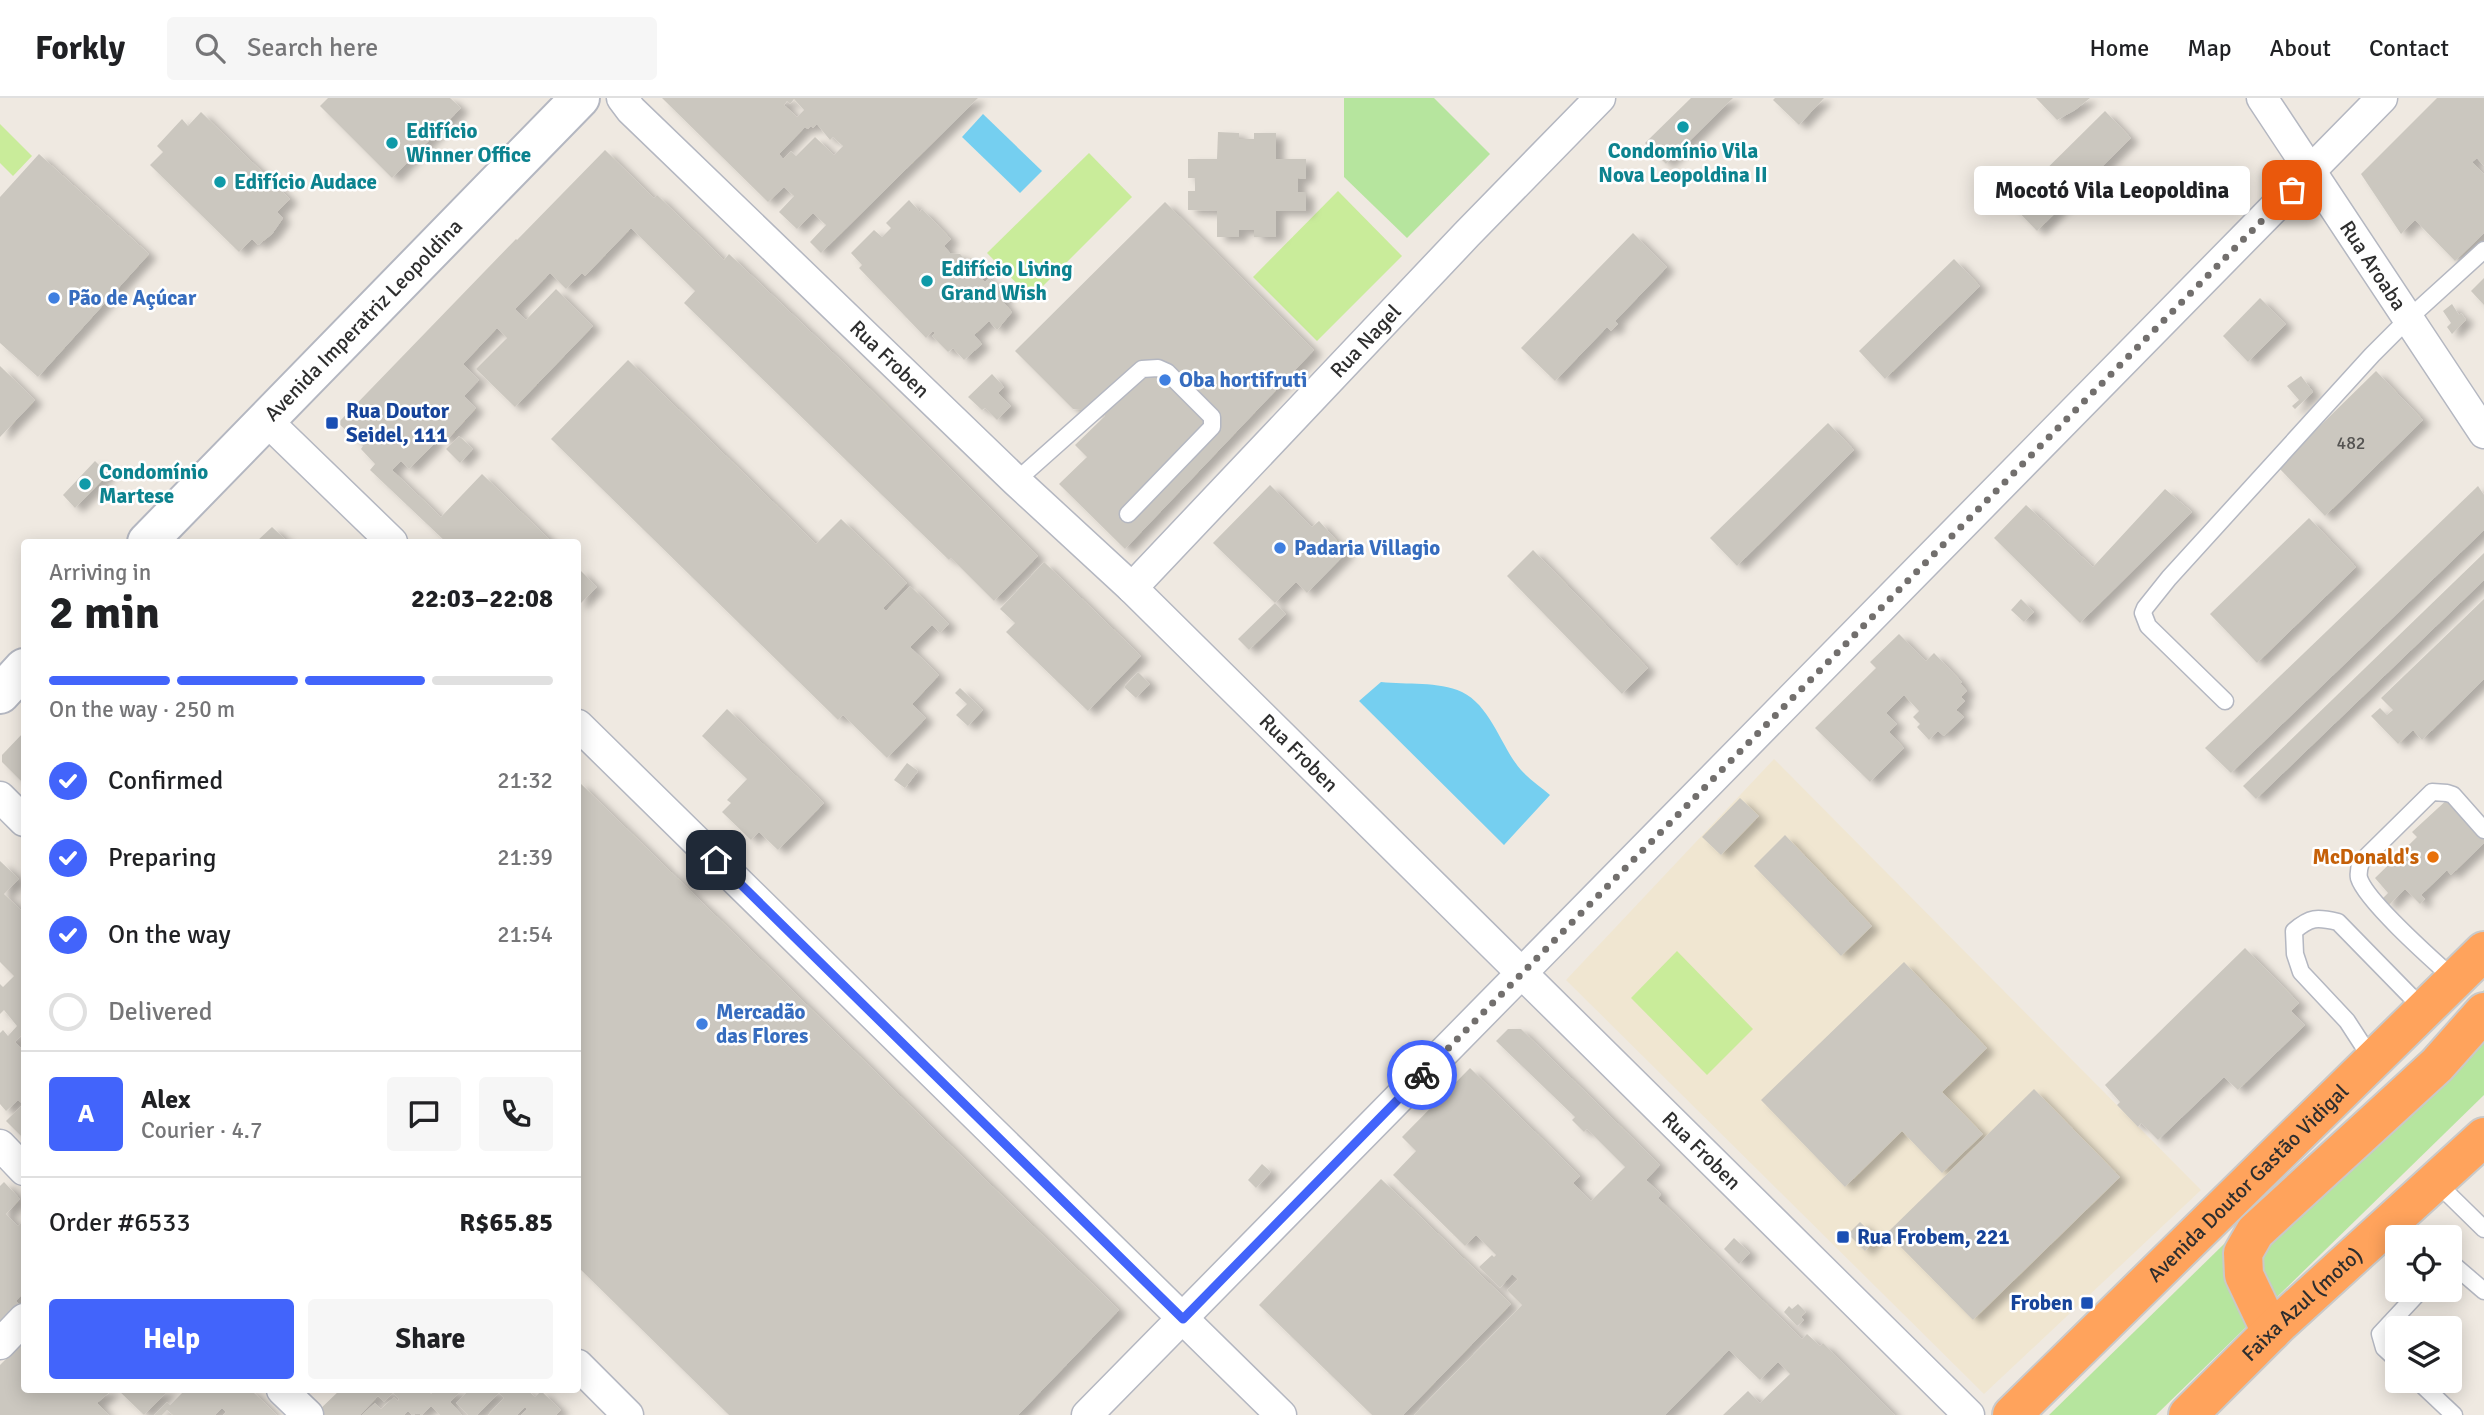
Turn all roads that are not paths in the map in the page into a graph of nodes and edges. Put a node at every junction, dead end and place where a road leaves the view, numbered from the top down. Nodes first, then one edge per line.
1 (580, 98) edge
2 (622, 98) edge
3 (1600, 98) edge
4 (2262, 98) edge
5 (2382, 98) edge
6 (2311, 170) junction
7 (2484, 250) edge
8 (2408, 319) junction
9 (266, 419) junction
10 (2484, 433) edge
11 (1016, 481) junction
12 (1128, 514) dead end
13 (149, 539) edge
14 (389, 539) edge
15 (1132, 588) junction
16 (21, 671) edge
17 (0, 694) edge
18 (2225, 701) dead end
19 (581, 728) edge
20 (0, 797) edge
21 (21, 818) edge
22 (2484, 830) edge
23 (2484, 951) edge
24 (1521, 973) junction
25 (2454, 979) junction
26 (2425, 1011) junction
27 (2484, 1012) edge
28 (2374, 1062) junction
29 (2481, 1145) edge
30 (0, 1146) edge
31 (21, 1167) edge
32 (2435, 1181) junction
33 (2484, 1229) edge
34 (2462, 1272) edge
35 (2484, 1291) edge
36 (2410, 1302) edge
37 (2397, 1316) edge
38 (1183, 1319) junction
39 (21, 1322) edge
40 (2385, 1329) edge
41 (2270, 1330) junction
42 (0, 1344) edge
43 (2385, 1349) edge
44 (581, 1368) edge
45 (285, 1393) edge
46 (2431, 1393) edge
47 (308, 1415) edge
48 (628, 1415) edge
49 (1087, 1415) edge
50 (1281, 1415) edge
51 (1969, 1415) edge
52 (2012, 1415) edge
53 (2179, 1415) edge
54 (2188, 1415) edge
55 (2454, 1415) edge

1 - 9 main road, Avenida Imperatriz Leopoldina
2 - 11 street, Rua Froben
3 - 15 street, Rua Nagel
4 - 6 street, Rua Aroaba
5 - 6 street
6 - 8 street, Rua Aroaba
6 - 24 street
7 - 8 lane
8 - 10 street, Rua Aroaba
8 - 18 lane
9 - 13 main road, Avenida Imperatriz Leopoldina
9 - 14 street
11 - 12 lane
11 - 15 street, Rua Froben
15 - 24 street, Rua Froben
16 - 17 main road
19 - 38 street
20 - 21 street
22 - 25 lane
23 - 25 highway, Avenida Doutor Gastão Vidigal
24 - 38 street
24 - 51 street, Rua Froben
25 - 26 highway, Avenida Doutor Gastão Vidigal
26 - 28 highway, Avenida Doutor Gastão Vidigal
26 - 28 lane
27 - 41 highway
28 - 52 highway, Avenida Doutor Gastão Vidigal
29 - 32 highway
29 - 41 main road, Faixa Azul (moto)
30 - 31 street
32 - 33 lane
32 - 41 highway
34 - 35 lane
36 - 37 lane
38 - 49 street
38 - 50 street
39 - 42 street
40 - 43 lane
41 - 53 main road, Faixa Azul (moto)
41 - 54 highway
44 - 48 street
45 - 47 street
46 - 55 lane

